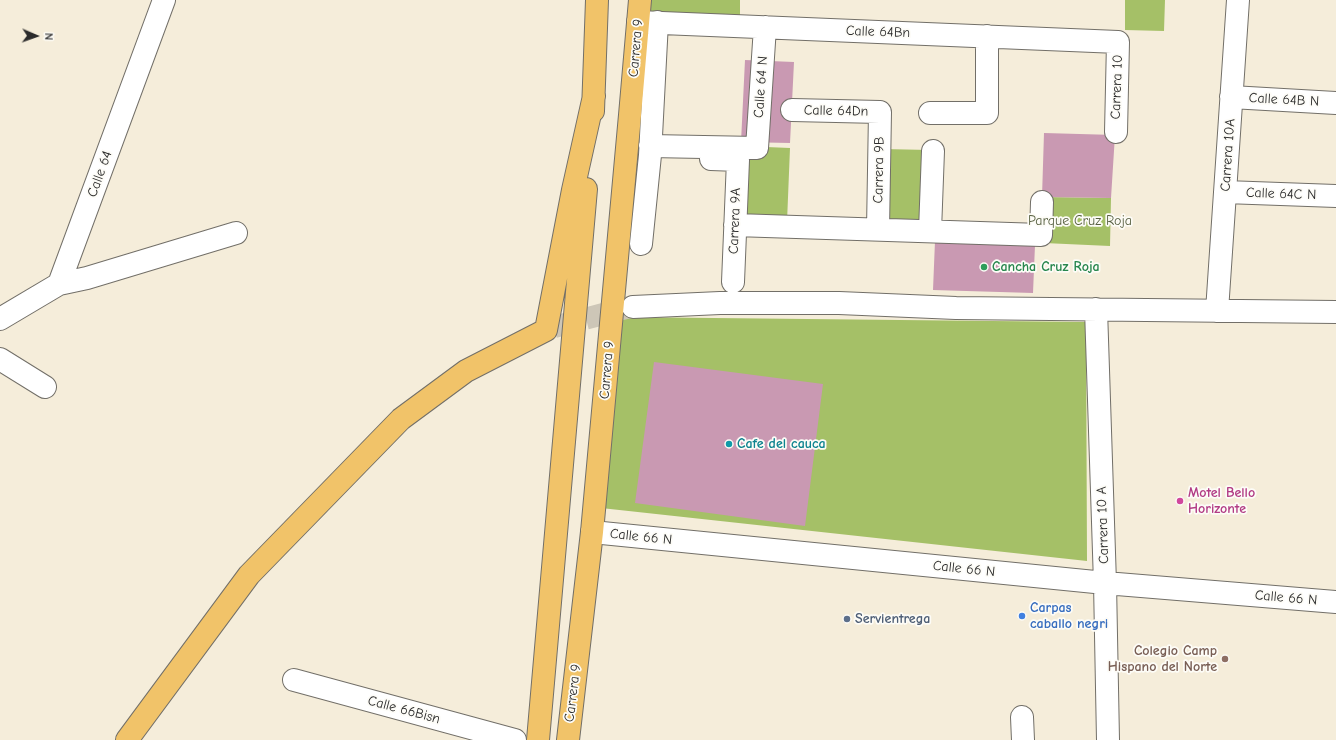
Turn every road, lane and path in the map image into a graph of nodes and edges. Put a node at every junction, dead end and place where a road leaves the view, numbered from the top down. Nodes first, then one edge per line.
1 (164, 0) edge
2 (597, 0) edge
3 (640, 0) edge
4 (1238, 0) edge
5 (648, 22) junction
6 (765, 27) junction
7 (987, 36) junction
8 (1118, 42) joint
9 (594, 96) junction
10 (1232, 97) junction
11 (1336, 103) edge
12 (792, 110) dead end
13 (880, 112) joint
14 (930, 113) dead end
15 (1116, 132) dead end
16 (650, 151) junction
17 (933, 151) dead end
18 (1226, 192) junction
19 (1336, 196) edge
20 (1042, 202) dead end
21 (735, 225) junction
22 (878, 229) junction
23 (930, 232) junction
24 (236, 234) dead end
25 (641, 244) dead end
26 (733, 282) dead end
27 (59, 284) junction
28 (633, 307) tunnel mouth
29 (1096, 309) junction
30 (1218, 310) junction
31 (1336, 312) edge
32 (0, 319) edge
33 (0, 359) edge
34 (45, 387) dead end
35 (592, 532) junction
36 (1105, 583) junction
37 (1336, 602) edge
38 (294, 680) dead end
39 (1022, 717) dead end
40 (128, 740) edge
41 (515, 740) edge
42 (538, 740) edge
43 (568, 740) edge
44 (1023, 740) edge
45 (1108, 740) edge

1 - 27 street, Calle 64
2 - 9 main road
3 - 5 main road, Carrera 9
4 - 10 street, Carrera 10A
5 - 6 street, Calle 64Bn
5 - 16 street
5 - 35 main road, Carrera 9
6 - 7 street, Calle 64Bn
6 - 16 street, Calle 64 N
7 - 8 street, Calle 64Bn
7 - 14 street
8 - 15 street, Carrera 10
9 - 40 main road
9 - 42 main road
10 - 11 street, Calle 64B N
10 - 18 street, Carrera 10A
12 - 13 street, Calle 64Dn
13 - 22 street, Carrera 9B
16 - 21 street, Carrera 9A
16 - 25 street
17 - 23 street
18 - 19 street, Calle 64C N
18 - 30 street, Carrera 10A
20 - 23 street
21 - 22 street
21 - 26 street, Carrera 9A
22 - 23 street
24 - 27 street
27 - 32 street
28 - 29 street
29 - 30 street
29 - 36 street, Carrera 10 A
30 - 31 street
33 - 34 street
35 - 36 street, Calle 66 N
35 - 43 main road, Carrera 9
36 - 37 street, Calle 66 N
36 - 45 street, Carrera 10 A
38 - 41 street, Calle 66Bisn
39 - 44 street

